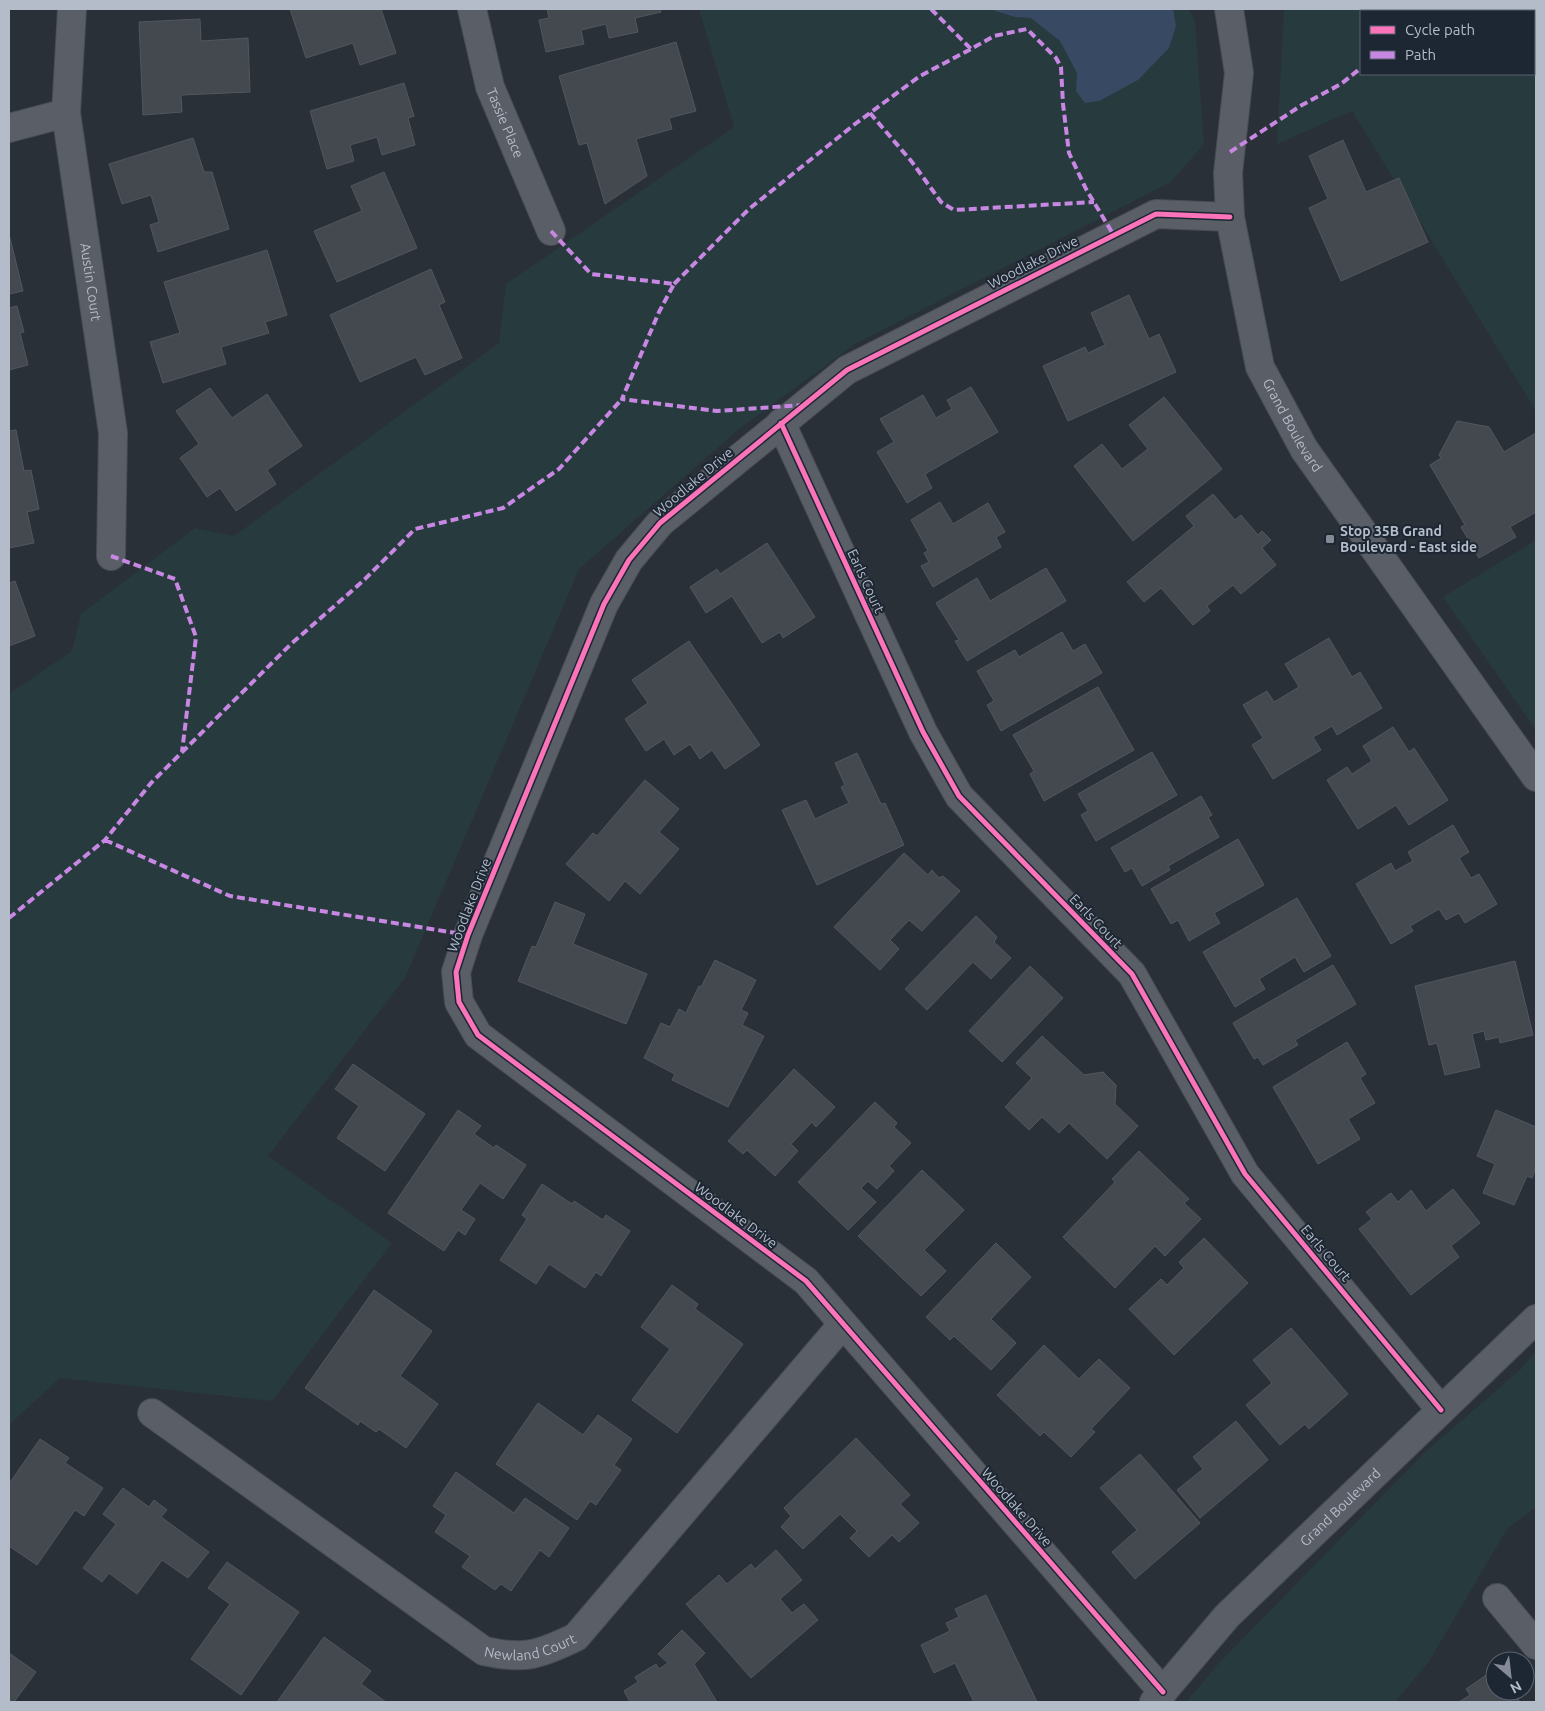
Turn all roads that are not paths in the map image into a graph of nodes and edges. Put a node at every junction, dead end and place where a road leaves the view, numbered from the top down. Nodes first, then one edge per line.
1 (72, 9) edge
2 (472, 9) edge
3 (1229, 9) edge
4 (66, 113) junction
5 (9, 128) edge
6 (1230, 217) junction
7 (551, 231) dead end
8 (780, 423) junction
9 (110, 556) dead end
10 (1536, 777) edge
11 (1536, 1319) edge
12 (842, 1325) junction
13 (1441, 1410) junction
14 (152, 1414) dead end
15 (1497, 1598) dead end
16 (1536, 1645) edge
17 (1159, 1697) edge

1 - 4 street, Austin Court
2 - 7 street, Tassie Place
3 - 6 street, Grand Boulevard
4 - 5 street
4 - 9 street, Austin Court
6 - 8 street, Woodlake Drive
6 - 10 street, Grand Boulevard
8 - 12 street, Woodlake Drive
8 - 13 street, Earls Court
11 - 13 street, Grand Boulevard
12 - 14 street, Newland Court
12 - 17 street, Woodlake Drive
13 - 17 street, Grand Boulevard
15 - 16 street

